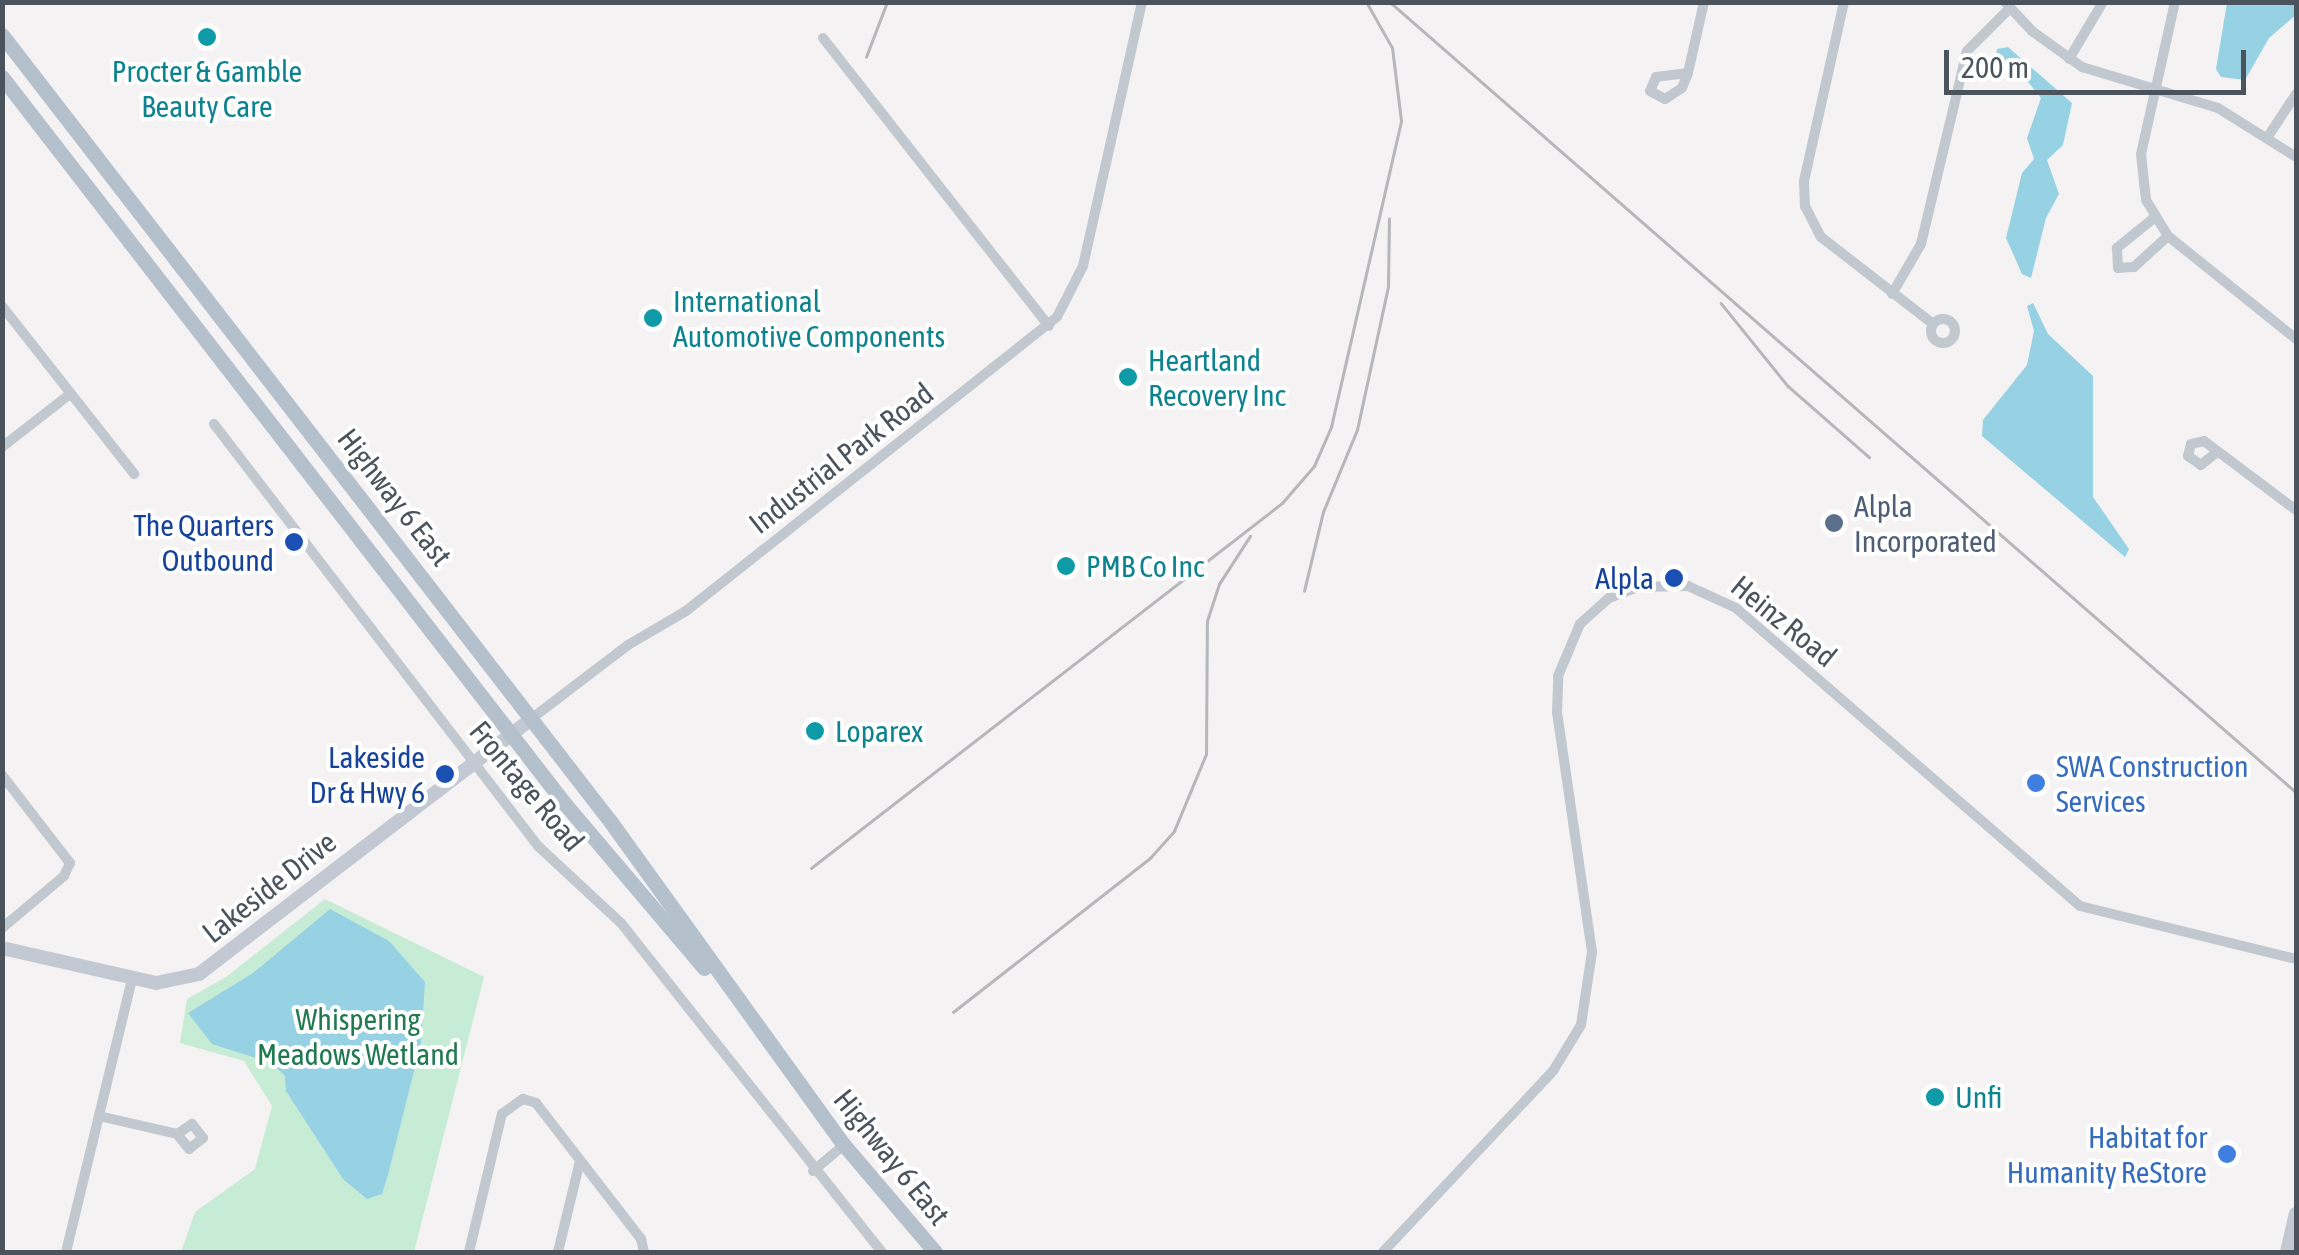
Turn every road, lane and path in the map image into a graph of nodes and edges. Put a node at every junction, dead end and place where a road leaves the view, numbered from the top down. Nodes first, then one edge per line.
1 (1142, 2) edge
2 (1704, 2) edge
3 (1844, 2) edge
4 (2103, 2) edge
5 (2175, 2) edge
6 (2008, 5) edge
7 (2, 35) edge
8 (823, 38) dead end
9 (2069, 59) junction
10 (1688, 73) dead end
11 (2, 77) edge
12 (2155, 92) junction
13 (2296, 94) edge
14 (2269, 135) junction
15 (2296, 157) edge
16 (2154, 218) junction
17 (2168, 236) junction
18 (1892, 294) junction
19 (2, 306) edge
20 (1933, 324) dead end
21 (1050, 326) junction
22 (2296, 338) edge
23 (70, 394) junction
24 (214, 424) dead end
25 (2, 447) edge
26 (2218, 452) dead end
27 (134, 474) dead end
28 (2296, 510) edge
29 (531, 719) junction
30 (512, 734) junction
31 (474, 762) junction
32 (2, 775) edge
33 (2, 928) edge
34 (2, 948) edge
35 (2296, 959) edge
36 (132, 979) junction
37 (734, 1000) junction
38 (99, 1116) junction
39 (177, 1134) dead end
40 (844, 1145) junction
41 (580, 1161) junction
42 (813, 1171) junction
43 (2296, 1214) edge
44 (66, 1252) edge
45 (468, 1252) edge
46 (558, 1252) edge
47 (644, 1252) edge
48 (882, 1252) edge
49 (935, 1252) edge
50 (1384, 1252) edge
51 (2288, 1252) edge

1 - 21 street, Industrial Park Road
2 - 10 street
3 - 18 street
4 - 9 street
5 - 12 street
6 - 9 street
6 - 18 street
7 - 29 main road, Highway 6 East
8 - 21 street
9 - 12 street
11 - 30 main road, Highway 6 East
12 - 14 street
12 - 16 street
13 - 14 street
14 - 15 street
16 - 17 street
16 - 17 street
17 - 22 street
18 - 20 street
19 - 23 street
21 - 29 street, Industrial Park Road
23 - 25 street
23 - 27 street
24 - 31 street, Frontage Road
26 - 28 street
29 - 30 street, Lakeside Drive
29 - 37 main road, Highway 6 East
30 - 31 street, Lakeside Drive
30 - 37 main road, Highway 6 East
31 - 36 street, Lakeside Drive
31 - 42 street, Frontage Road
32 - 33 street
34 - 36 street, Lakeside Drive
35 - 50 street, Heinz Road
36 - 38 street
37 - 40 main road, Highway 6 East
38 - 39 street
38 - 44 street
40 - 42 street
40 - 49 main road, Highway 6 East
41 - 45 street
41 - 46 street
41 - 47 street
42 - 48 street, Frontage Road
43 - 51 street

